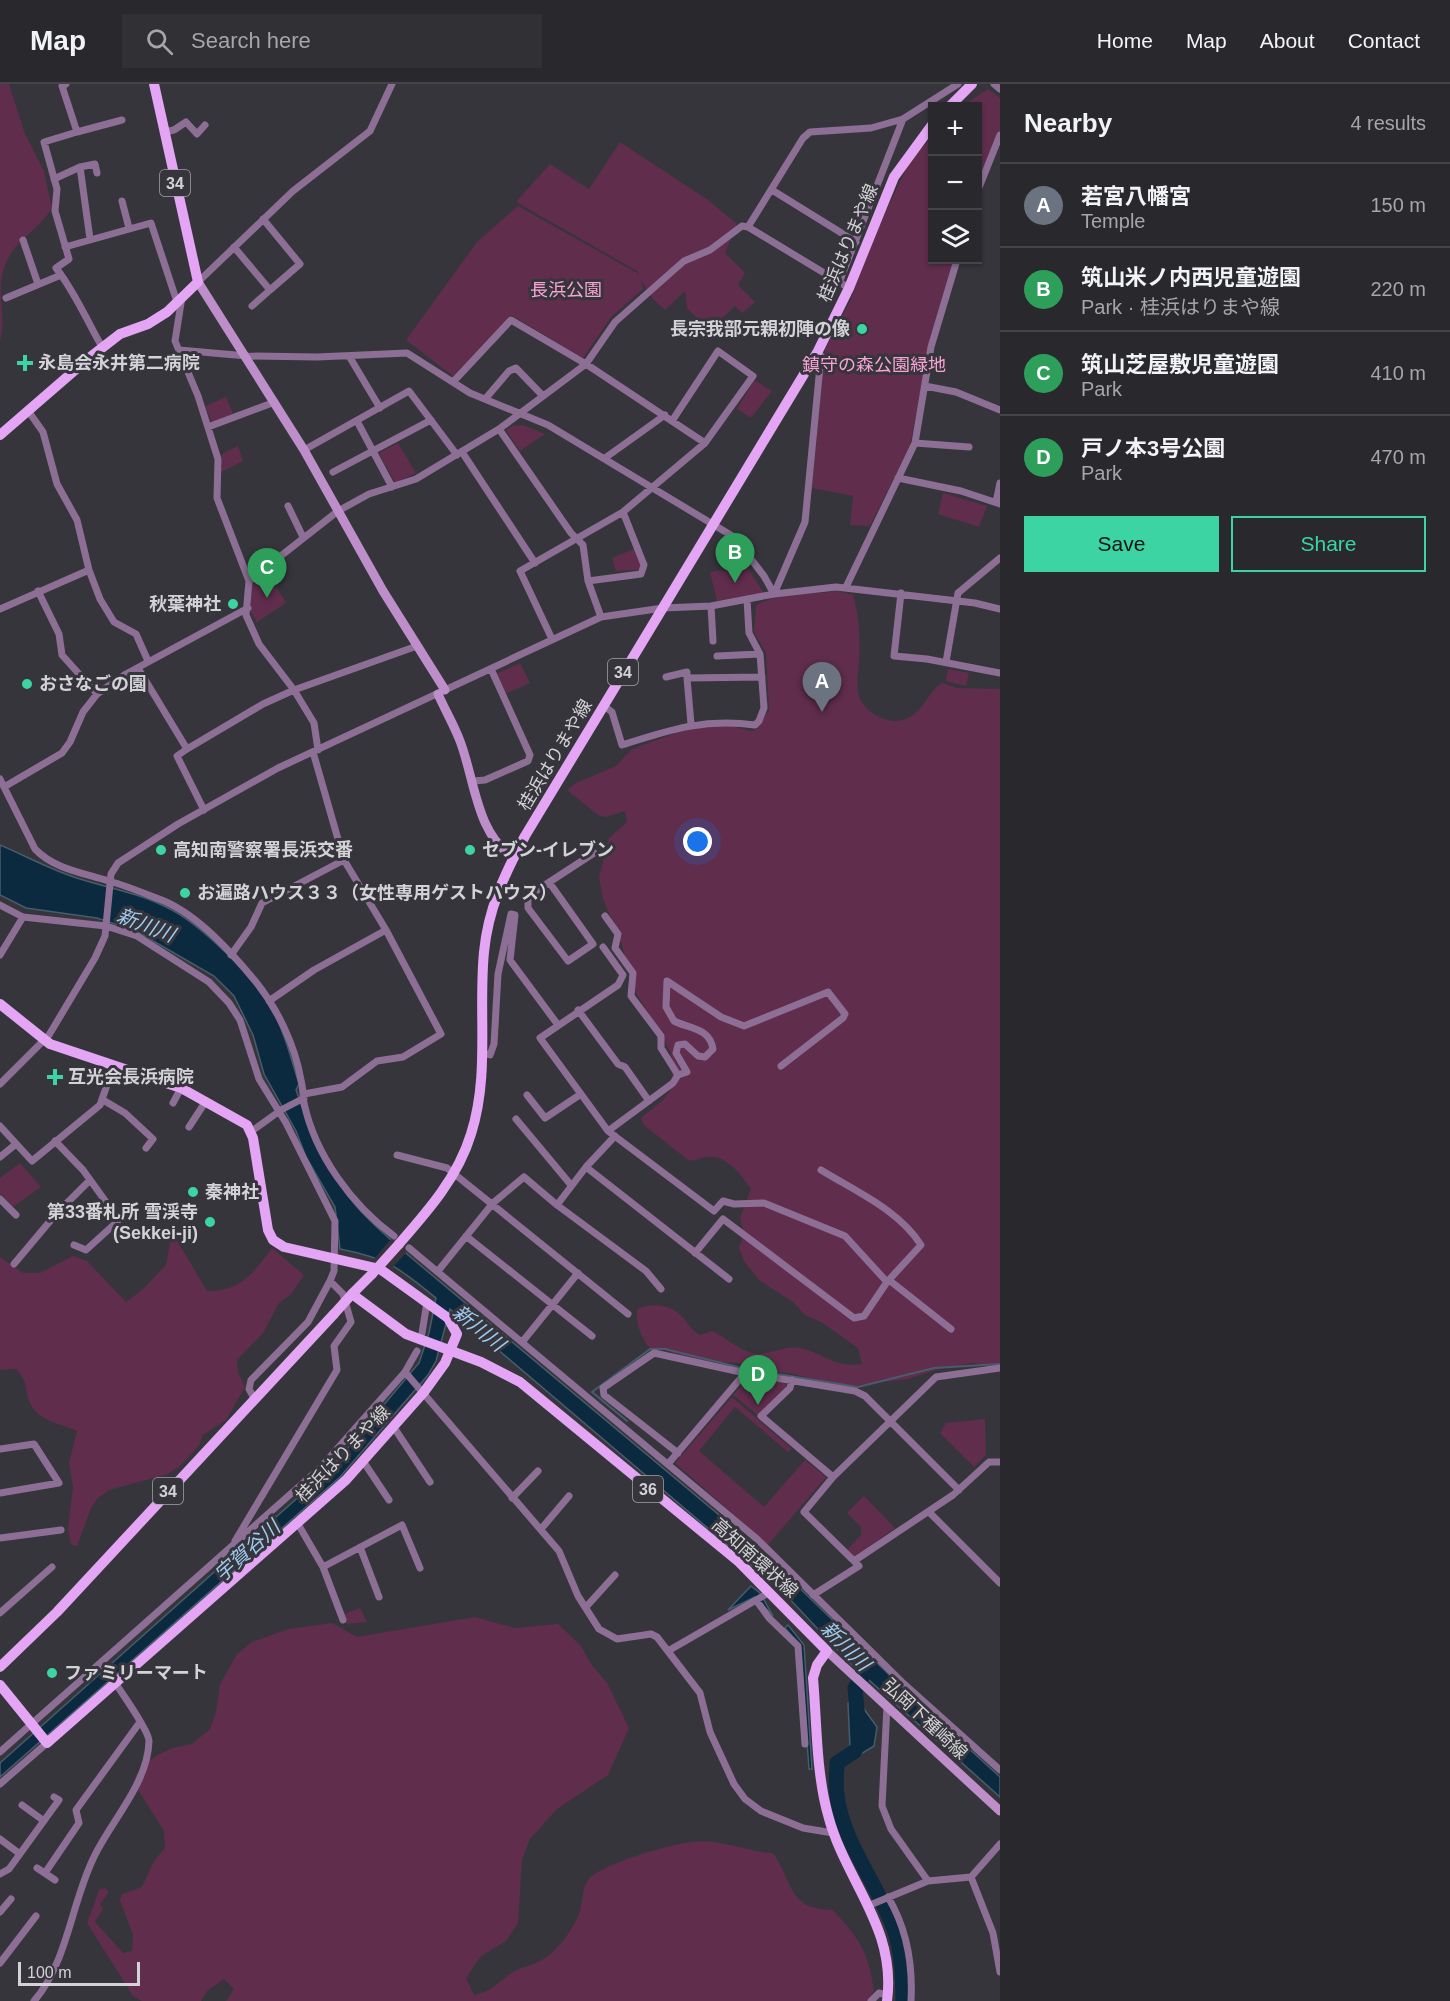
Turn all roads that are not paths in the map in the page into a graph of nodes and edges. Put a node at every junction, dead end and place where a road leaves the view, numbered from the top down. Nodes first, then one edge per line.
1 (66, 84) edge
2 (154, 84) edge
3 (392, 84) edge
4 (958, 84) edge
5 (972, 84) edge
6 (994, 84) edge
7 (1000, 89) edge
8 (954, 102) edge
9 (903, 119) junction
10 (122, 120) dead end
11 (205, 125) dead end
12 (77, 132) junction
13 (164, 132) junction
14 (928, 132) edge
15 (1000, 135) edge
16 (80, 167) junction
17 (97, 173) dead end
18 (54, 179) junction
19 (982, 180) edge
20 (771, 190) junction
21 (122, 201) dead end
22 (263, 219) junction
23 (747, 227) junction
24 (129, 228) junction
25 (90, 238) junction
26 (24, 240) dead end
27 (856, 242) junction
28 (65, 247) junction
29 (234, 247) junction
30 (956, 264) edge
31 (62, 274) junction
32 (198, 282) junction
33 (38, 284) junction
34 (844, 286) junction
35 (270, 290) junction
36 (6, 298) dead end
37 (179, 299) junction
38 (252, 306) dead end
39 (102, 347) junction
40 (179, 350) junction
41 (818, 351) junction
42 (246, 356) junction
43 (349, 356) junction
44 (586, 364) junction
45 (453, 382) junction
46 (925, 386) junction
47 (543, 396) junction
48 (486, 398) junction
49 (275, 402) junction
50 (380, 408) junction
51 (1000, 411) edge
52 (29, 412) junction
53 (519, 412) junction
54 (665, 415) junction
55 (431, 420) junction
56 (357, 421) junction
57 (672, 421) junction
58 (208, 427) junction
59 (499, 429) junction
60 (0, 435) edge
61 (705, 443) junction
62 (915, 443) junction
63 (969, 447) dead end
64 (304, 450) junction
65 (374, 451) junction
66 (459, 454) junction
67 (604, 458) junction
68 (333, 472) dead end
69 (898, 478) junction
70 (1000, 483) edge
71 (392, 487) junction
72 (654, 488) junction
73 (998, 503) edge
74 (288, 506) dead end
75 (338, 512) junction
76 (623, 512) junction
77 (712, 524) junction
78 (303, 537) junction
79 (577, 539) junction
80 (1000, 558) edge
81 (535, 563) junction
82 (89, 570) junction
83 (249, 581) junction
84 (588, 581) junction
85 (846, 587) junction
86 (38, 591) junction
87 (901, 593) junction
88 (774, 594) junction
89 (747, 599) junction
90 (956, 600) junction
91 (711, 606) junction
92 (248, 608) junction
93 (663, 608) junction
94 (0, 609) edge
95 (1000, 609) edge
96 (601, 616) junction
97 (552, 639) junction
98 (713, 642) dead end
99 (417, 646) junction
100 (760, 654) junction
101 (717, 656) dead end
102 (148, 661) junction
103 (946, 662) junction
104 (138, 668) junction
105 (491, 669) junction
106 (1000, 673) edge
107 (666, 677) dead end
108 (762, 677) junction
109 (687, 678) junction
110 (294, 690) junction
111 (441, 692) junction
112 (97, 694) junction
113 (604, 706) junction
114 (691, 724) junction
115 (187, 749) junction
116 (315, 751) junction
117 (0, 779) edge
118 (474, 781) junction
119 (4, 787) junction
120 (204, 810) junction
121 (594, 853) dead end
122 (513, 857) junction
123 (344, 860) junction
124 (549, 882) junction
125 (109, 883) junction
126 (0, 905) edge
127 (528, 908) junction
128 (515, 915) junction
129 (605, 916) dead end
130 (23, 917) junction
131 (106, 924) junction
132 (386, 930) junction
133 (603, 947) dead end
134 (0, 955) edge
135 (231, 955) junction
136 (270, 1001) junction
137 (0, 1004) edge
138 (578, 1010) junction
139 (558, 1025) junction
140 (45, 1040) junction
141 (483, 1053) junction
142 (114, 1065) junction
143 (781, 1066) dead end
144 (678, 1075) junction
145 (0, 1084) edge
146 (181, 1088) junction
147 (581, 1094) junction
148 (527, 1095) dead end
149 (302, 1097) junction
150 (103, 1100) junction
151 (206, 1101) junction
152 (649, 1101) junction
153 (173, 1103) dead end
154 (280, 1110) junction
155 (516, 1119) dead end
156 (0, 1126) edge
157 (189, 1127) dead end
158 (252, 1131) junction
159 (608, 1131) junction
160 (615, 1136) junction
161 (55, 1141) junction
162 (16, 1144) junction
163 (146, 1148) dead end
164 (397, 1155) dead end
165 (0, 1157) edge
166 (586, 1167) junction
167 (821, 1170) dead end
168 (454, 1173) junction
169 (90, 1180) junction
170 (571, 1185) junction
171 (0, 1199) edge
172 (493, 1203) junction
173 (557, 1205) junction
174 (16, 1215) dead end
175 (466, 1236) junction
176 (400, 1243) junction
177 (74, 1245) dead end
178 (695, 1253) junction
179 (333, 1257) junction
180 (14, 1264) dead end
181 (438, 1271) junction
182 (578, 1273) junction
183 (729, 1279) dead end
184 (330, 1281) junction
185 (888, 1281) junction
186 (661, 1289) dead end
187 (352, 1294) junction
188 (429, 1304) junction
189 (552, 1306) junction
190 (628, 1314) dead end
191 (951, 1329) dead end
192 (592, 1336) dead end
193 (523, 1341) junction
194 (420, 1342) junction
195 (446, 1350) junction
196 (1000, 1368) edge
197 (406, 1373) junction
198 (745, 1373) junction
199 (792, 1380) junction
200 (422, 1390) junction
201 (254, 1398) junction
202 (890, 1422) junction
203 (393, 1426) junction
204 (0, 1449) edge
205 (678, 1453) junction
206 (363, 1461) junction
207 (1000, 1462) edge
208 (668, 1464) junction
209 (538, 1471) dead end
210 (833, 1477) junction
211 (430, 1482) dead end
212 (959, 1490) junction
213 (0, 1493) edge
214 (569, 1496) dead end
215 (512, 1498) junction
216 (389, 1500) dead end
217 (929, 1512) junction
218 (298, 1524) junction
219 (540, 1529) junction
220 (61, 1530) dead end
221 (0, 1538) edge
222 (360, 1547) junction
223 (231, 1549) junction
224 (854, 1561) junction
225 (52, 1567) dead end
226 (323, 1567) junction
227 (420, 1568) dead end
228 (615, 1575) dead end
229 (1000, 1583) edge
230 (813, 1595) junction
231 (761, 1597) junction
232 (379, 1598) dead end
233 (586, 1607) junction
234 (0, 1613) edge
235 (790, 1613) junction
236 (343, 1620) dead end
237 (779, 1626) junction
238 (668, 1650) junction
239 (827, 1651) junction
240 (0, 1666) edge
241 (103, 1667) junction
242 (114, 1681) junction
243 (0, 1685) edge
244 (887, 1706) junction
245 (140, 1722) junction
246 (33, 1726) junction
247 (45, 1741) junction
248 (805, 1744) dead end
249 (0, 1752) edge
250 (1000, 1770) edge
251 (0, 1784) edge
252 (54, 1797) dead end
253 (22, 1805) dead end
254 (1000, 1811) edge
255 (44, 1821) junction
256 (833, 1833) junction
257 (0, 1839) edge
258 (1000, 1844) edge
259 (20, 1854) junction
260 (37, 1868) dead end
261 (45, 1873) junction
262 (0, 1874) edge
263 (971, 1877) junction
264 (55, 1880) dead end
265 (928, 1881) junction
266 (888, 1897) junction
267 (11, 1899) dead end
268 (873, 1903) junction
269 (0, 1912) edge
270 (36, 1916) dead end
271 (0, 1963) edge
272 (1000, 1972) edge
273 (888, 1998) edge
274 (34, 2001) edge
275 (870, 2001) edge
276 (911, 2001) edge

1 - 12 street
2 - 13 main road, 34
3 - 22 street
4 - 9 street
5 - 8 main road
6 - 7 street
9 - 20 street
9 - 27 street
10 - 12 street
11 - 13 street
12 - 18 street
13 - 32 main road, 34
14 - 34 main road, 桂浜はりまや線 / 34
15 - 19 street
16 - 17 street
16 - 18 street
16 - 25 street
18 - 28 street
20 - 23 street
20 - 27 street
21 - 24 street
22 - 29 street
22 - 35 street
23 - 34 street
23 - 44 street
24 - 25 street
24 - 37 street
25 - 28 street
26 - 33 street
27 - 34 street
28 - 31 street
29 - 32 street
29 - 35 street
30 - 46 street
31 - 33 street
31 - 39 street
32 - 37 main road
32 - 42 street
33 - 36 street
34 - 41 main road, 桂浜はりまや線 / 34
35 - 38 street
37 - 39 main road
37 - 40 street
39 - 52 main road
40 - 42 street
40 - 58 street
41 - 77 main road, 桂浜はりまや線 / 34
41 - 88 street
42 - 43 street
42 - 49 street
43 - 45 street
43 - 50 street
44 - 45 street
44 - 47 street
44 - 54 street
45 - 48 street
46 - 51 street
46 - 62 street
47 - 48 street
47 - 53 street
48 - 53 street
49 - 58 street
49 - 64 street
50 - 55 street
50 - 56 street
52 - 60 main road
52 - 82 street
53 - 59 street
53 - 67 street
54 - 57 street
54 - 67 street
55 - 65 street
55 - 66 street
56 - 64 street
56 - 65 street
57 - 61 street
57 - 61 street
58 - 83 street
59 - 66 street
59 - 79 street
61 - 72 street
62 - 63 street
62 - 69 street
64 - 75 street
65 - 68 street
65 - 71 street
66 - 71 street
66 - 81 street
67 - 72 street
69 - 73 street
69 - 85 street
70 - 73 street
71 - 75 street
72 - 76 street
72 - 77 street
74 - 78 street
75 - 78 street
75 - 99 street
76 - 79 street
76 - 84 street
77 - 88 street
77 - 93 main road, 桂浜はりまや線 / 34
78 - 83 street
79 - 81 street
79 - 84 street
80 - 90 street
81 - 97 street
82 - 86 street
82 - 102 street
83 - 92 street
84 - 96 street
85 - 87 street
85 - 88 street
86 - 94 street
86 - 112 street
87 - 90 street
87 - 103 street
88 - 89 street
89 - 91 street
89 - 100 street
90 - 95 street
90 - 103 street
91 - 93 street
91 - 98 street
92 - 102 street
92 - 110 street
93 - 96 street
93 - 113 main road, 桂浜はりまや線 / 34
96 - 97 street
97 - 105 street
99 - 110 street
99 - 111 street
100 - 101 street
100 - 108 street
102 - 104 street
103 - 106 street
104 - 112 street
104 - 115 street
105 - 111 street
105 - 118 street
107 - 109 street
108 - 109 street
108 - 114 street
109 - 114 street
110 - 115 street
110 - 116 street
111 - 116 street
111 - 118 street
112 - 119 street
113 - 114 street
113 - 122 main road, 桂浜はりまや線 / 34
115 - 120 street
116 - 120 street
116 - 123 street
117 - 119 street
118 - 122 street
119 - 125 street
120 - 125 street
121 - 124 street
122 - 141 main road, 桂浜はりまや線 / 34
123 - 132 street
123 - 135 street
124 - 127 street
124 - 127 street
125 - 131 street
125 - 135 street
126 - 130 street
127 - 128 street
128 - 139 street
128 - 141 street
129 - 144 street
130 - 131 street
130 - 134 street
131 - 140 street
131 - 154 street
132 - 136 street
132 - 149 street
133 - 138 street
135 - 136 street
136 - 149 street
137 - 140 main road
138 - 139 street
138 - 152 street
139 - 147 street
140 - 142 main road
140 - 145 street
141 - 168 main road, 桂浜はりまや線 / 34
142 - 146 main road
142 - 150 street
143 - 144 street
144 - 152 street
146 - 151 main road
146 - 153 street
147 - 148 street
147 - 159 street
149 - 154 street
149 - 176 street
150 - 161 street
150 - 163 street
151 - 157 street
151 - 158 main road
152 - 159 street
154 - 158 street
154 - 179 street
155 - 170 street
156 - 162 street
158 - 179 main road
159 - 160 street
160 - 166 street
160 - 185 street
161 - 162 street
161 - 169 street
162 - 165 street
164 - 168 street
166 - 170 street
166 - 178 street
167 - 185 street
168 - 172 street
168 - 176 main road, 桂浜はりまや線 / 34
169 - 177 street
169 - 180 street
170 - 173 street
171 - 174 street
172 - 173 street
172 - 175 street
172 - 182 street
173 - 186 street
175 - 181 street
175 - 189 street
176 - 181 street
176 - 187 main road, 桂浜はりまや線 / 34, bridge
178 - 183 street
178 - 185 street
179 - 184 street
179 - 188 main road
181 - 193 street
182 - 189 street
182 - 190 street
184 - 201 street
184 - 223 street
185 - 191 street
187 - 194 main road, 高知南環状線 / 36
187 - 201 main road, 桂浜はりまや線 / 34, bridge
188 - 194 street
188 - 195 main road
189 - 192 street
189 - 193 street
193 - 208 street
194 - 195 main road, 高知南環状線 / 36
194 - 197 street
195 - 200 main road, 桂浜はりまや線
195 - 231 main road, 高知南環状線 / 36
196 - 202 street
197 - 200 street
197 - 223 street
198 - 199 street
198 - 205 street
198 - 205 street
199 - 202 street
199 - 210 street
200 - 203 main road, 桂浜はりまや線
200 - 215 street
201 - 240 main road, 桂浜はりまや線 / 34
202 - 210 street
202 - 212 street
203 - 206 main road, 桂浜はりまや線
203 - 211 street
204 - 213 street
205 - 208 street
206 - 216 street
206 - 218 main road, 桂浜はりまや線
207 - 212 street
208 - 230 street
209 - 215 street
210 - 224 street
212 - 217 street
214 - 219 street
215 - 219 street
217 - 224 street
217 - 229 street
218 - 226 street
218 - 242 main road, 桂浜はりまや線
219 - 233 street
220 - 221 street
222 - 226 street
222 - 227 street
222 - 232 street
223 - 241 street
224 - 230 street
225 - 234 street
226 - 236 street
228 - 233 street
230 - 250 street
231 - 235 main road, 高知南環状線 / 36
231 - 237 street
231 - 238 street
233 - 238 street
235 - 237 street
235 - 239 main road, 高知南環状線 / 36
237 - 248 street
238 - 256 street
239 - 244 street, 弘岡下種崎線
239 - 256 main road
241 - 242 street
241 - 246 street
242 - 245 street
242 - 247 main road, 桂浜はりまや線
243 - 246 main road
244 - 254 street, 弘岡下種崎線
244 - 265 street
245 - 261 street
245 - 274 street
246 - 247 main road
246 - 249 street
247 - 251 street
252 - 255 street
253 - 255 street
255 - 259 street
256 - 268 main road
257 - 259 street
258 - 263 street
259 - 262 street
260 - 261 street
261 - 264 street
263 - 265 street
263 - 272 street
265 - 266 street
266 - 268 street
266 - 276 street
267 - 269 street
268 - 273 main road
270 - 271 street
273 - 275 street

